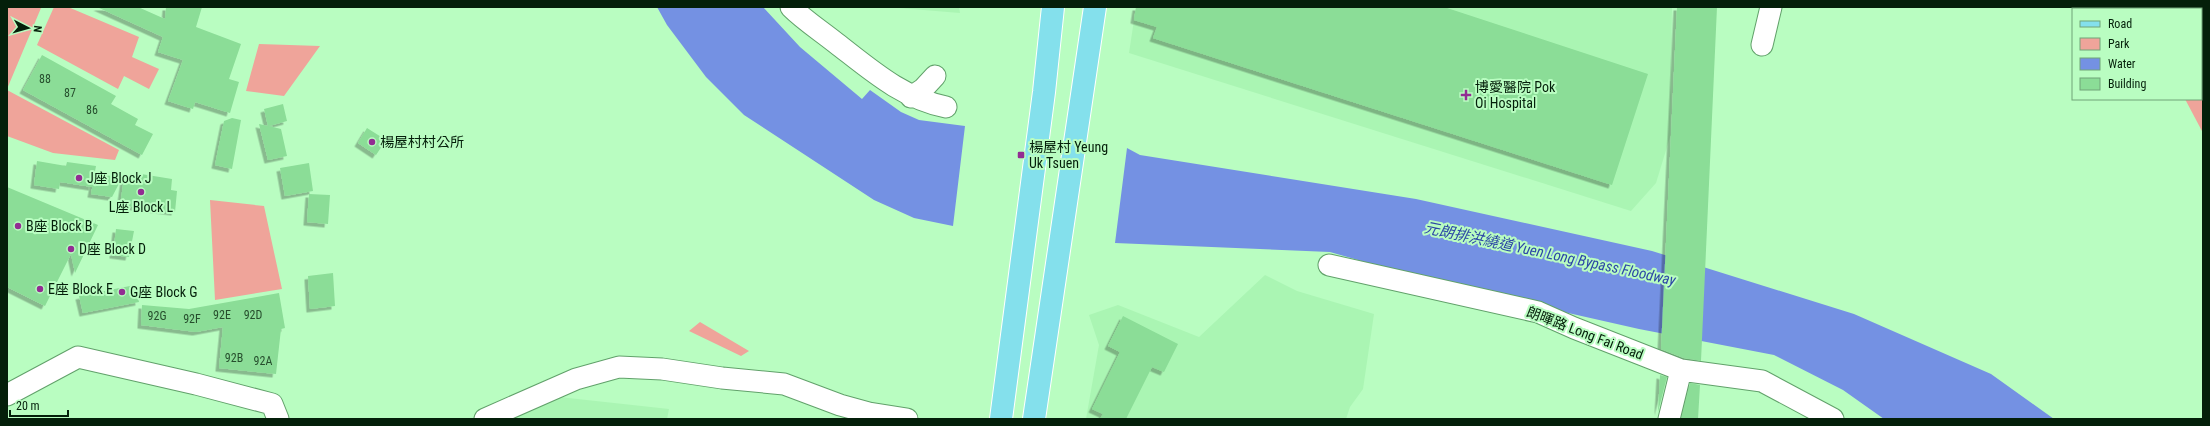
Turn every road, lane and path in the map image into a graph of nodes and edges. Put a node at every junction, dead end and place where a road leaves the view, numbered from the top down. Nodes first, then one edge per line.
1 (791, 7) edge
2 (1053, 7) edge
3 (1095, 7) edge
4 (1771, 7) edge
5 (1762, 45) dead end
6 (935, 76) dead end
7 (912, 97) junction
8 (946, 108) dead end
9 (1329, 265) dead end
10 (1681, 370) junction
11 (7, 395) edge
12 (869, 416) edge
13 (278, 419) edge
14 (485, 419) edge
15 (907, 419) edge
16 (1001, 419) edge
17 (1034, 419) edge
18 (1669, 419) edge
19 (1833, 419) edge

1 - 7 street
2 - 16 main road
3 - 17 main road
4 - 5 street
6 - 7 street
7 - 8 street
9 - 10 street, 朗暉路 Long Fai Road
10 - 18 street
10 - 19 street, 朗暉路 Long Fai Road
11 - 13 street
12 - 14 street
12 - 15 street

